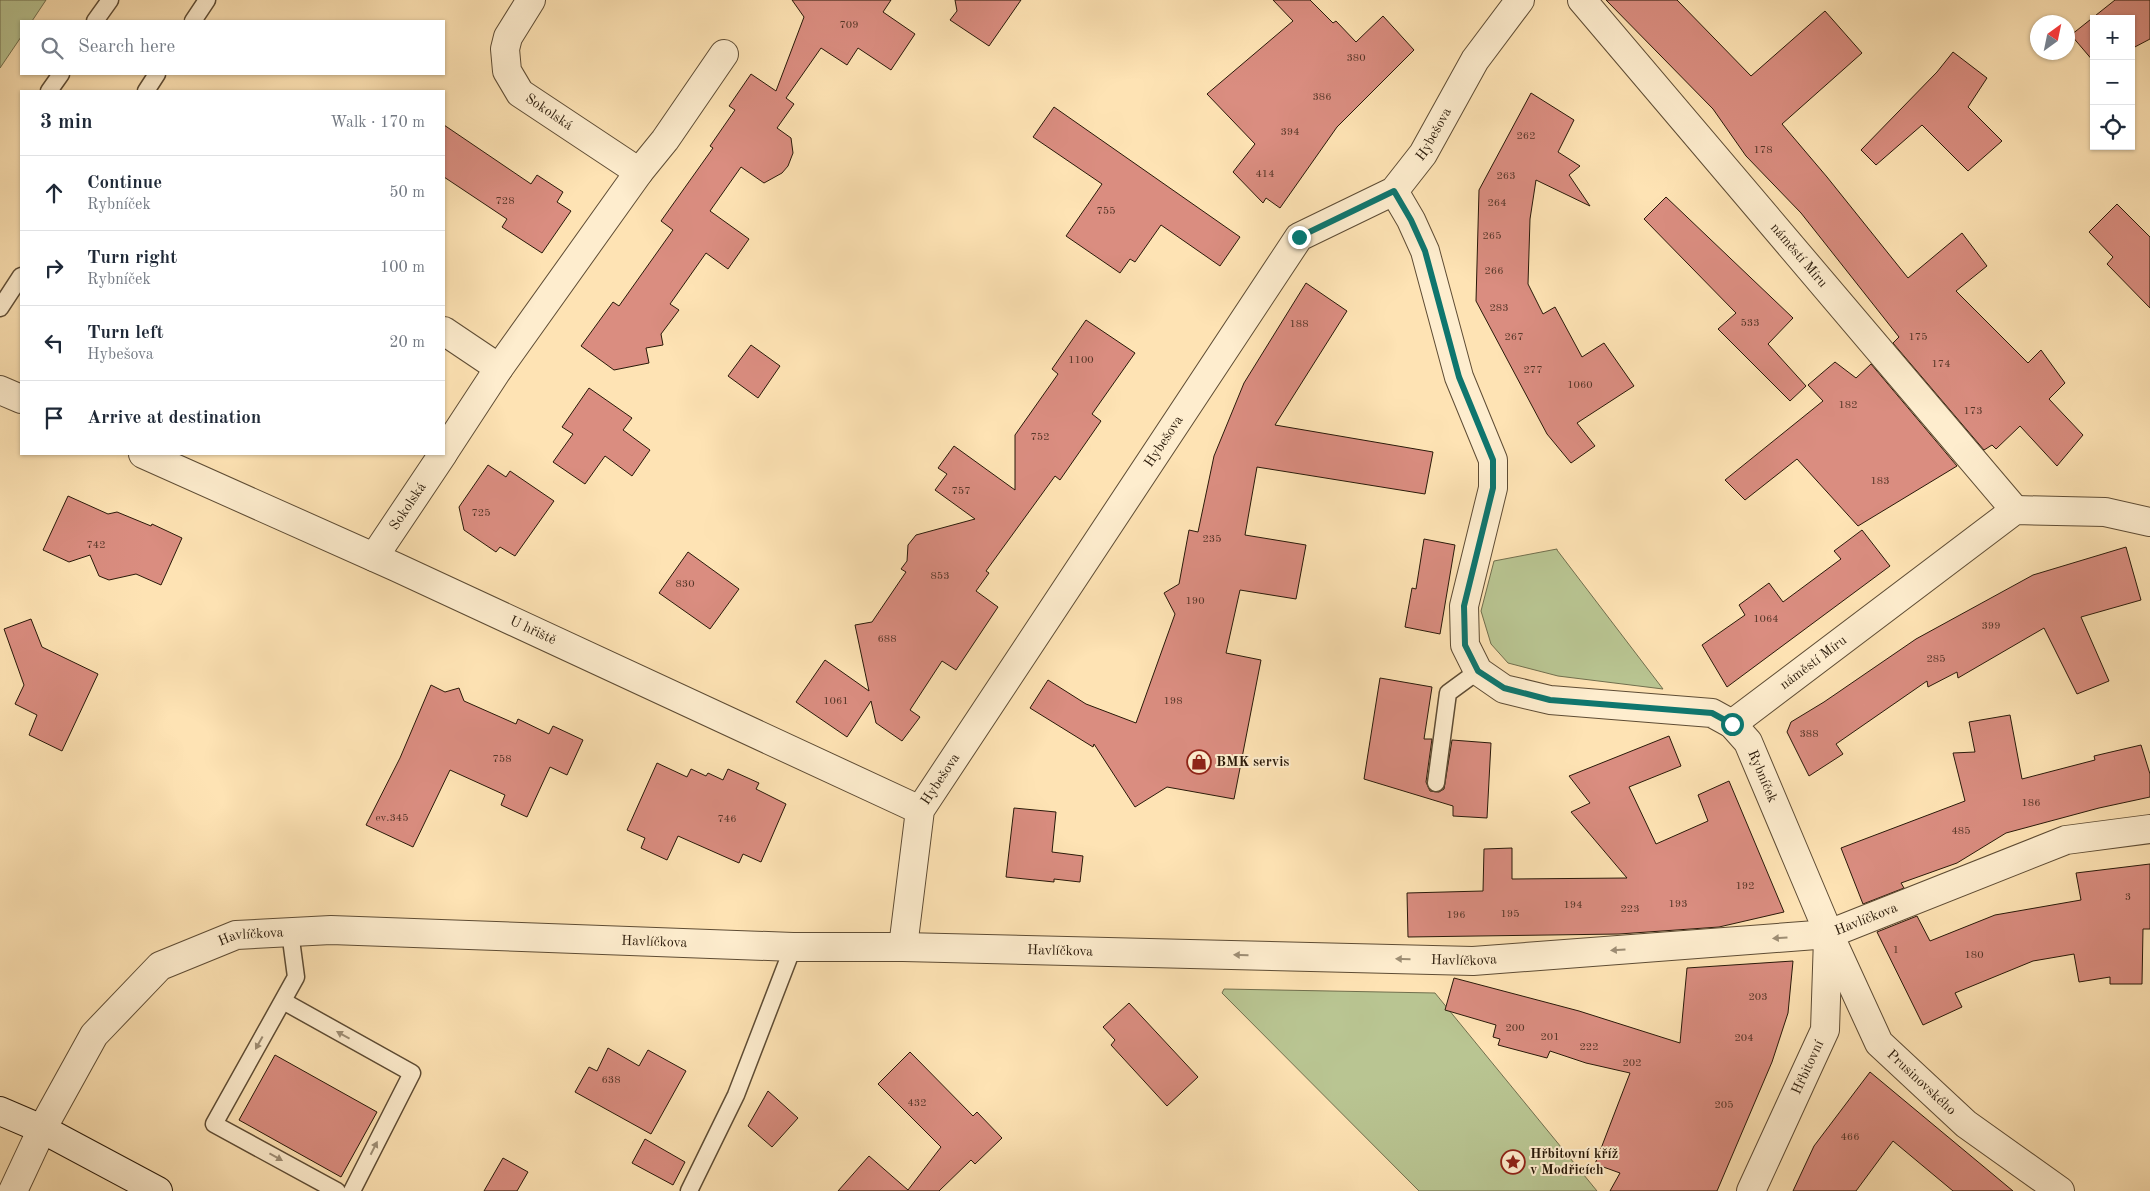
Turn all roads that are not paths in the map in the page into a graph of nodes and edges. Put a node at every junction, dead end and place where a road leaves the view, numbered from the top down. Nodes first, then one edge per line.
1 (110, 0) edge
2 (207, 0) edge
3 (531, 0) edge
4 (1520, 0) edge
5 (1582, 0) edge
6 (97, 20) edge
7 (194, 20) edge
8 (724, 54) dead end
9 (60, 75) edge
10 (157, 75) edge
11 (50, 90) edge
12 (147, 90) edge
13 (639, 172) junction
14 (1394, 191) junction
15 (20, 278) edge
16 (0, 308) edge
17 (445, 332) edge
18 (499, 368) junction
19 (0, 390) edge
20 (20, 399) edge
21 (445, 450) edge
22 (145, 455) edge
23 (442, 455) edge
24 (2015, 510) junction
25 (2150, 522) edge
26 (374, 557) junction
27 (1478, 671) junction
28 (1732, 724) junction
29 (1436, 783) dead end
30 (920, 810) junction
31 (2150, 829) edge
32 (290, 932) junction
33 (1828, 934) junction
34 (903, 947) junction
35 (793, 948) junction
36 (283, 1001) junction
37 (0, 1111) edge
38 (42, 1129) junction
39 (13, 1191) edge
40 (158, 1191) edge
41 (337, 1191) edge
42 (352, 1191) edge
43 (689, 1191) edge
44 (1751, 1191) edge
45 (2060, 1191) edge

1 - 6 lane
2 - 7 lane
3 - 13 street, Sokolská
4 - 14 street, Hybešova
5 - 24 street, náměstí Míru
8 - 13 street, Sokolská
9 - 11 lane
10 - 12 lane
13 - 18 street, Sokolská
14 - 27 street
14 - 30 street, Hybešova
15 - 16 lane
17 - 18 street
18 - 21 street, Sokolská
19 - 20 street
22 - 26 street, U hřiště
23 - 26 street, Sokolská
24 - 25 street
24 - 28 street, náměstí Míru
26 - 30 street, U hřiště
27 - 28 street, Rybníček
27 - 29 lane
28 - 33 street, Rybníček
30 - 34 street, Hybešova
31 - 33 street, Havlíčkova
32 - 35 street, Havlíčkova
32 - 36 lane
32 - 38 street, Havlíčkova
33 -> 34 street, Havlíčkova
33 - 44 street, Hřbitovní
33 - 45 street, Prusinovského
34 - 35 street, Havlíčkova
35 - 43 lane
36 -> 41 lane
42 -> 36 lane
37 - 38 street
38 - 39 street, Havlíčkova
38 - 40 street

